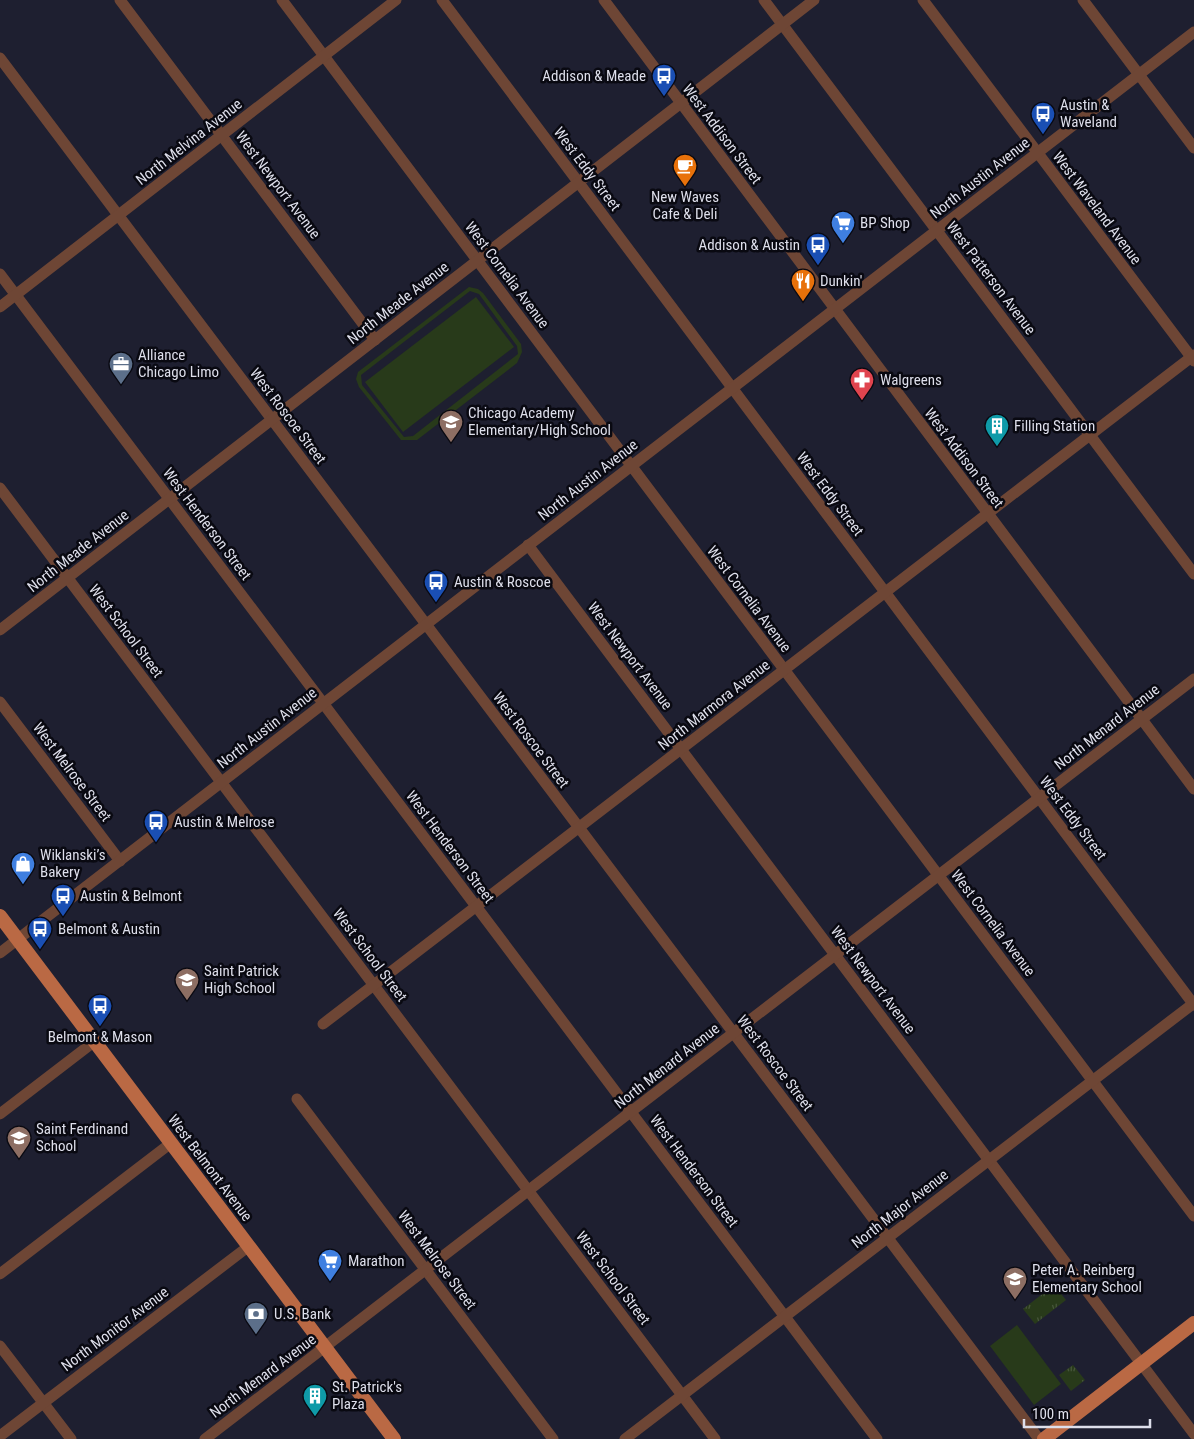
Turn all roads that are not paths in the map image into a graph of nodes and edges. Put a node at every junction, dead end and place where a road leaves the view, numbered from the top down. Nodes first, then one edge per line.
1 (120, 0) edge
2 (282, 0) edge
3 (396, 0) edge
4 (442, 0) edge
5 (604, 0) edge
6 (764, 0) edge
7 (814, 0) edge
8 (923, 0) edge
9 (1083, 0) edge
10 (783, 24) junction
11 (1194, 32) edge
12 (324, 56) junction
13 (0, 58) edge
14 (1139, 74) junction
15 (681, 103) junction
16 (222, 135) junction
17 (1194, 148) edge
18 (1037, 152) junction
19 (578, 182) junction
20 (118, 215) junction
21 (936, 230) junction
22 (477, 261) junction
23 (0, 274) edge
24 (16, 295) junction
25 (0, 307) edge
26 (834, 309) junction
27 (375, 340) junction
28 (1193, 358) edge
29 (732, 388) junction
30 (272, 420) junction
31 (1090, 435) junction
32 (631, 466) junction
33 (0, 488) edge
34 (170, 499) junction
35 (987, 514) junction
36 (528, 545) junction
37 (1194, 574) edge
38 (67, 578) junction
39 (885, 592) junction
40 (425, 624) junction
41 (0, 630) edge
42 (784, 670) junction
43 (1194, 679) edge
44 (0, 702) edge
45 (323, 703) junction
46 (1142, 719) junction
47 (681, 749) junction
48 (221, 782) junction
49 (1194, 789) edge
50 (1039, 798) junction
51 (578, 828) junction
52 (120, 861) junction
53 (938, 876) junction
54 (476, 906) junction
55 (0, 916) edge
56 (18, 940) junction
57 (0, 953) edge
58 (836, 955) junction
59 (374, 985) junction
60 (1194, 1004) edge
61 (323, 1024) dead end
62 (733, 1034) junction
63 (95, 1042) junction
64 (1092, 1081) junction
65 (297, 1099) dead end
66 (631, 1112) junction
67 (0, 1114) edge
68 (171, 1143) junction
69 (988, 1160) junction
70 (529, 1191) junction
71 (1194, 1216) edge
72 (887, 1238) junction
73 (249, 1246) junction
74 (426, 1270) junction
75 (0, 1274) edge
76 (785, 1317) junction
77 (1194, 1323) edge
78 (0, 1346) edge
79 (325, 1348) junction
80 (1141, 1364) junction
81 (682, 1395) junction
82 (44, 1403) junction
83 (1194, 1434) edge
84 (0, 1436) edge
85 (71, 1439) edge
86 (205, 1439) edge
87 (394, 1439) edge
88 (553, 1439) edge
89 (625, 1439) edge
90 (715, 1439) edge
91 (877, 1439) edge
92 (1039, 1439) edge
93 (1044, 1439) edge

1 - 16 street, West Newport Avenue
2 - 12 street, West Cornelia Avenue
3 - 12 street, North Melvina Avenue
4 - 19 street, West Eddy Street
5 - 15 street, West Addison Street
6 - 10 street, West Patterson Avenue
7 - 10 street, North Meade Avenue
8 - 18 street, West Waveland Avenue
9 - 14 street
10 - 15 street, North Meade Avenue
10 - 21 street, West Patterson Avenue
11 - 14 street, North Austin Avenue
12 - 16 street, North Melvina Avenue
12 - 22 street, West Cornelia Avenue
13 - 20 street, West Roscoe Street
14 - 17 street
14 - 18 street, North Austin Avenue
15 - 19 street, North Meade Avenue
15 - 26 street, West Addison Street
16 - 20 street, North Melvina Avenue
16 - 27 street, West Newport Avenue
18 - 21 street, North Austin Avenue
18 - 28 street, West Waveland Avenue
19 - 22 street, North Meade Avenue
19 - 29 street, West Eddy Street
20 - 24 street, North Melvina Avenue
20 - 30 street, West Roscoe Street
21 - 26 street, North Austin Avenue
21 - 31 street, West Patterson Avenue
22 - 27 street, North Meade Avenue
22 - 32 street, West Cornelia Avenue
23 - 24 street, West Henderson Street
24 - 25 street, North Melvina Avenue
24 - 34 street, West Henderson Street
26 - 29 street, North Austin Avenue
26 - 35 street, West Addison Street
27 - 30 street, North Meade Avenue
28 - 31 street, North Marmora Avenue
29 - 32 street, North Austin Avenue
29 - 39 street, West Eddy Street
30 - 34 street, North Meade Avenue
30 - 40 street, West Roscoe Street
31 - 35 street, North Marmora Avenue
31 - 37 street, West Patterson Avenue
32 - 36 street, North Austin Avenue
32 - 42 street, West Cornelia Avenue
33 - 38 street, West School Street
34 - 38 street, North Meade Avenue
34 - 45 street, West Henderson Street
35 - 39 street, North Marmora Avenue
35 - 46 street, West Addison Street
36 - 40 street, North Austin Avenue
36 - 47 street, West Newport Avenue
38 - 41 street, North Meade Avenue
38 - 48 street, West School Street
39 - 42 street, North Marmora Avenue
39 - 50 street, West Eddy Street
40 - 45 street, North Austin Avenue
40 - 51 street, West Roscoe Street
42 - 47 street, North Marmora Avenue
42 - 53 street, West Cornelia Avenue
43 - 46 street, North Menard Avenue
44 - 52 street, West Melrose Street
45 - 48 street, North Austin Avenue
45 - 54 street, West Henderson Street
46 - 49 street, West Addison Street
46 - 50 street, North Menard Avenue
47 - 51 street, North Marmora Avenue
47 - 58 street, West Newport Avenue
48 - 52 street, North Austin Avenue
48 - 59 street, West School Street
50 - 53 street, North Menard Avenue
50 - 60 street, West Eddy Street
51 - 54 street, North Marmora Avenue
51 - 62 street, West Roscoe Street
52 - 56 street, North Austin Avenue
53 - 58 street, North Menard Avenue
53 - 64 street, West Cornelia Avenue
54 - 59 street, North Marmora Avenue
54 - 66 street, West Henderson Street
55 - 56 main road, West Belmont Avenue
56 - 57 street, North Austin Avenue
56 - 63 main road, West Belmont Avenue
58 - 62 street, North Menard Avenue
58 - 69 street, West Newport Avenue
59 - 61 street, North Marmora Avenue
59 - 70 street, West School Street
60 - 64 street, North Major Avenue
62 - 66 street, North Menard Avenue
62 - 72 street, West Roscoe Street
63 - 67 street
63 - 68 main road, West Belmont Avenue
64 - 69 street, North Major Avenue
64 - 71 street, West Cornelia Avenue
65 - 74 street, West Melrose Street
66 - 70 street, North Menard Avenue
66 - 76 street, West Henderson Street
68 - 73 main road, West Belmont Avenue
68 - 75 street
69 - 72 street, North Major Avenue
69 - 80 street, West Newport Avenue
70 - 74 street, North Menard Avenue
70 - 81 street, West School Street
72 - 76 street, North Major Avenue
72 - 92 street, West Roscoe Street
73 - 79 main road, West Belmont Avenue
73 - 82 street, North Monitor Avenue
74 - 79 street, North Menard Avenue
74 - 88 street, West Melrose Street
76 - 81 street, North Major Avenue
76 - 91 street, West Henderson Street
77 - 80 main road
78 - 82 street
79 - 86 street, North Menard Avenue
79 - 87 main road, West Belmont Avenue
80 - 83 street, West Newport Avenue
80 - 93 main road
81 - 89 street, North Major Avenue
81 - 90 street, West School Street
82 - 84 street, North Monitor Avenue
82 - 85 street

